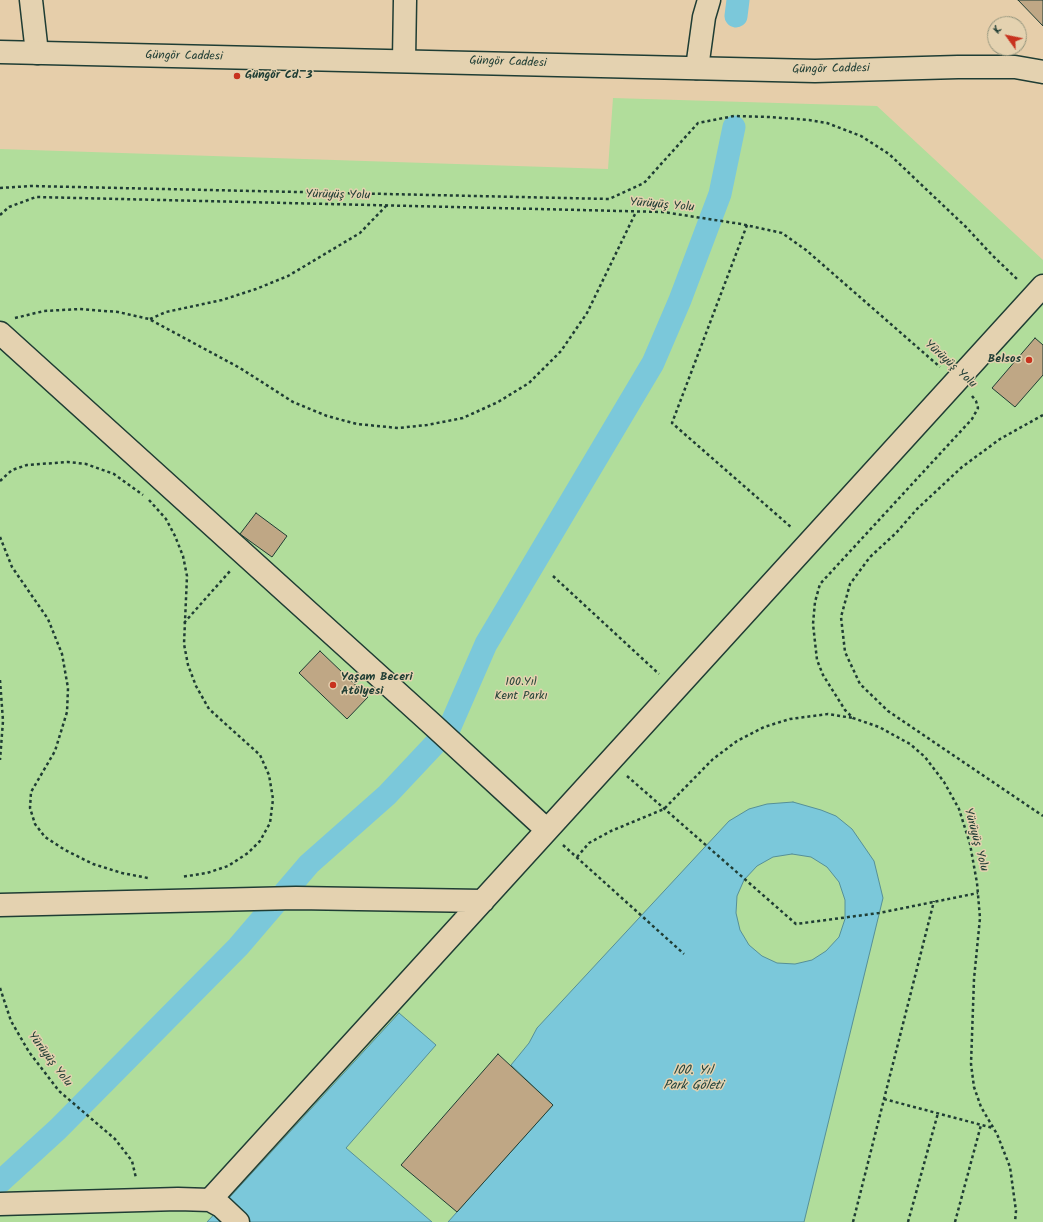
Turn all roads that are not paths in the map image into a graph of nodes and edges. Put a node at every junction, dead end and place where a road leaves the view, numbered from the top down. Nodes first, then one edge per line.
1 (32, 0) edge
2 (405, 0) edge
3 (710, 0) edge
4 (0, 52) edge
5 (37, 53) junction
6 (404, 60) junction
7 (1043, 62) edge
8 (1015, 67) junction
9 (697, 68) junction
10 (1043, 72) edge
11 (1039, 291) edge
12 (7, 326) edge
13 (547, 830) junction
14 (482, 901) junction
15 (0, 905) edge
16 (210, 1200) junction
17 (0, 1204) edge
18 (238, 1222) edge

1 - 5 street
2 - 6 street
3 - 9 street
4 - 5 street, Güngör Caddesi
5 - 6 street, Güngör Caddesi
6 - 9 street, Güngör Caddesi
7 - 8 street
8 - 9 street, Güngör Caddesi
8 - 10 street
11 - 13 street
12 - 13 street
13 - 14 street
14 - 15 street
14 - 16 street
16 - 17 street
16 - 18 street

